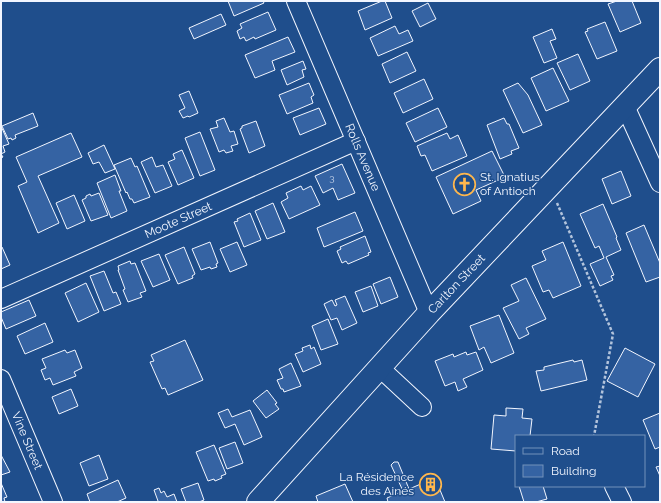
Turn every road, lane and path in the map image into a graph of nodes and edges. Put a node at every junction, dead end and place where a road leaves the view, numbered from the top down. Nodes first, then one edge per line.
1 (296, 1) edge
2 (660, 69) edge
3 (625, 106) junction
4 (356, 141) junction
5 (660, 183) edge
6 (549, 185) junction
7 (1, 299) edge
8 (429, 313) junction
9 (380, 368) junction
10 (1, 379) edge
11 (422, 407) dead end
12 (594, 435) edge
13 (614, 487) edge
14 (53, 502) edge
15 (258, 502) edge
16 (622, 502) edge

1 - 4 street, Rolls Avenue
2 - 3 main road, Carlton Street
3 - 5 street
3 - 6 main road, Carlton Street
4 - 7 street, Moote Street
4 - 8 street, Rolls Avenue
6 - 8 main road, Carlton Street
6 - 12 path
8 - 9 main road, Carlton Street
9 - 11 street
9 - 15 main road, Carlton Street
10 - 14 street, Vine Street
13 - 16 street

